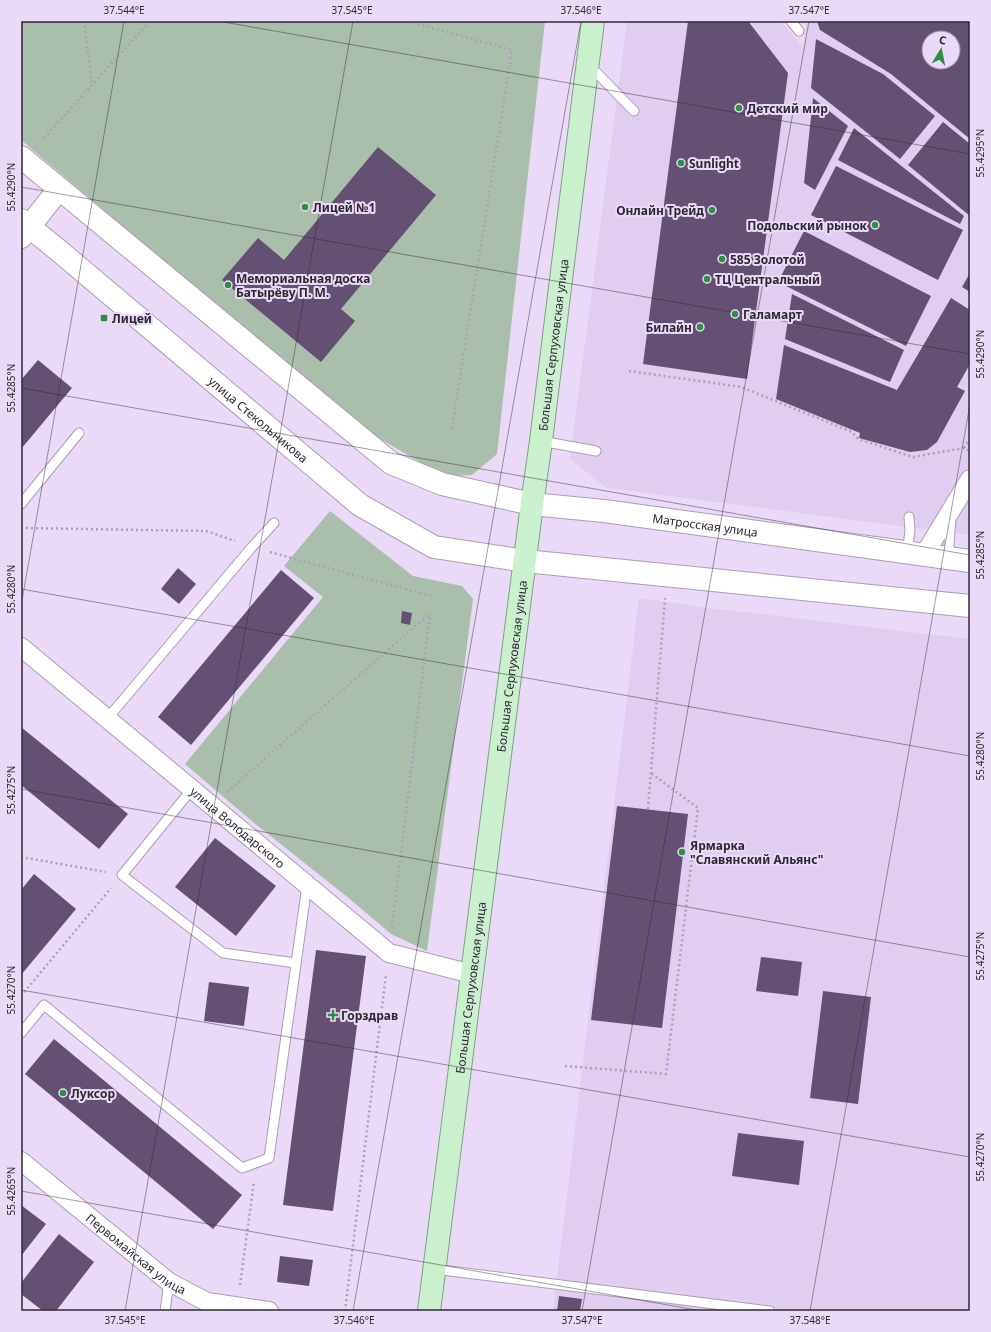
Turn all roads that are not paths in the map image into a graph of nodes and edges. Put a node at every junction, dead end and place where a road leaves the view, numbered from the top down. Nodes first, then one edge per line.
1 (594, 21) edge
2 (791, 21) edge
3 (799, 31) dead end
4 (588, 64) junction
5 (634, 111) dead end
6 (21, 157) edge
7 (59, 189) junction
8 (24, 228) edge
9 (79, 433) dead end
10 (541, 441) junction
11 (596, 451) dead end
12 (970, 479) edge
13 (21, 504) edge
14 (532, 504) junction
15 (952, 509) junction
16 (909, 518) dead end
17 (274, 523) dead end
18 (916, 554) junction
19 (948, 558) junction
20 (525, 560) junction
21 (970, 561) edge
22 (970, 606) edge
23 (21, 647) edge
24 (107, 719) junction
25 (192, 789) junction
26 (307, 885) junction
27 (296, 963) junction
28 (472, 974) junction
29 (21, 1033) edge
30 (21, 1161) edge
31 (434, 1269) junction
32 (169, 1282) junction
33 (165, 1311) edge
34 (269, 1311) edge
35 (429, 1311) edge
36 (770, 1311) edge

1 - 4 main road, Большая Серпуховская улица
2 - 3 lane
4 - 5 lane
4 - 10 main road, Большая Серпуховская улица
6 - 7 main road
7 - 8 main road
7 - 14 main road, Матросская улица
8 - 20 main road, улица Стекольникова
9 - 13 lane
10 - 11 lane
10 - 14 main road, Большая Серпуховская улица
12 - 15 street
14 - 18 main road, Матросская улица
14 - 20 main road, Большая Серпуховская улица
15 - 18 street
15 - 19 lane
16 - 18 lane
17 - 24 lane
18 - 19 main road, Матросская улица
19 - 21 main road, Матросская улица
20 - 22 main road
20 - 28 main road, Большая Серпуховская улица
23 - 24 street, улица Володарского
24 - 25 street, улица Володарского
25 - 26 street, улица Володарского
25 - 27 lane
26 - 27 lane
26 - 28 street, улица Володарского
27 - 29 lane
28 - 31 main road, Большая Серпуховская улица
30 - 32 street, Первомайская улица
31 - 35 main road, Большая Серпуховская улица
31 - 36 lane
32 - 33 lane
32 - 34 street, Первомайская улица

